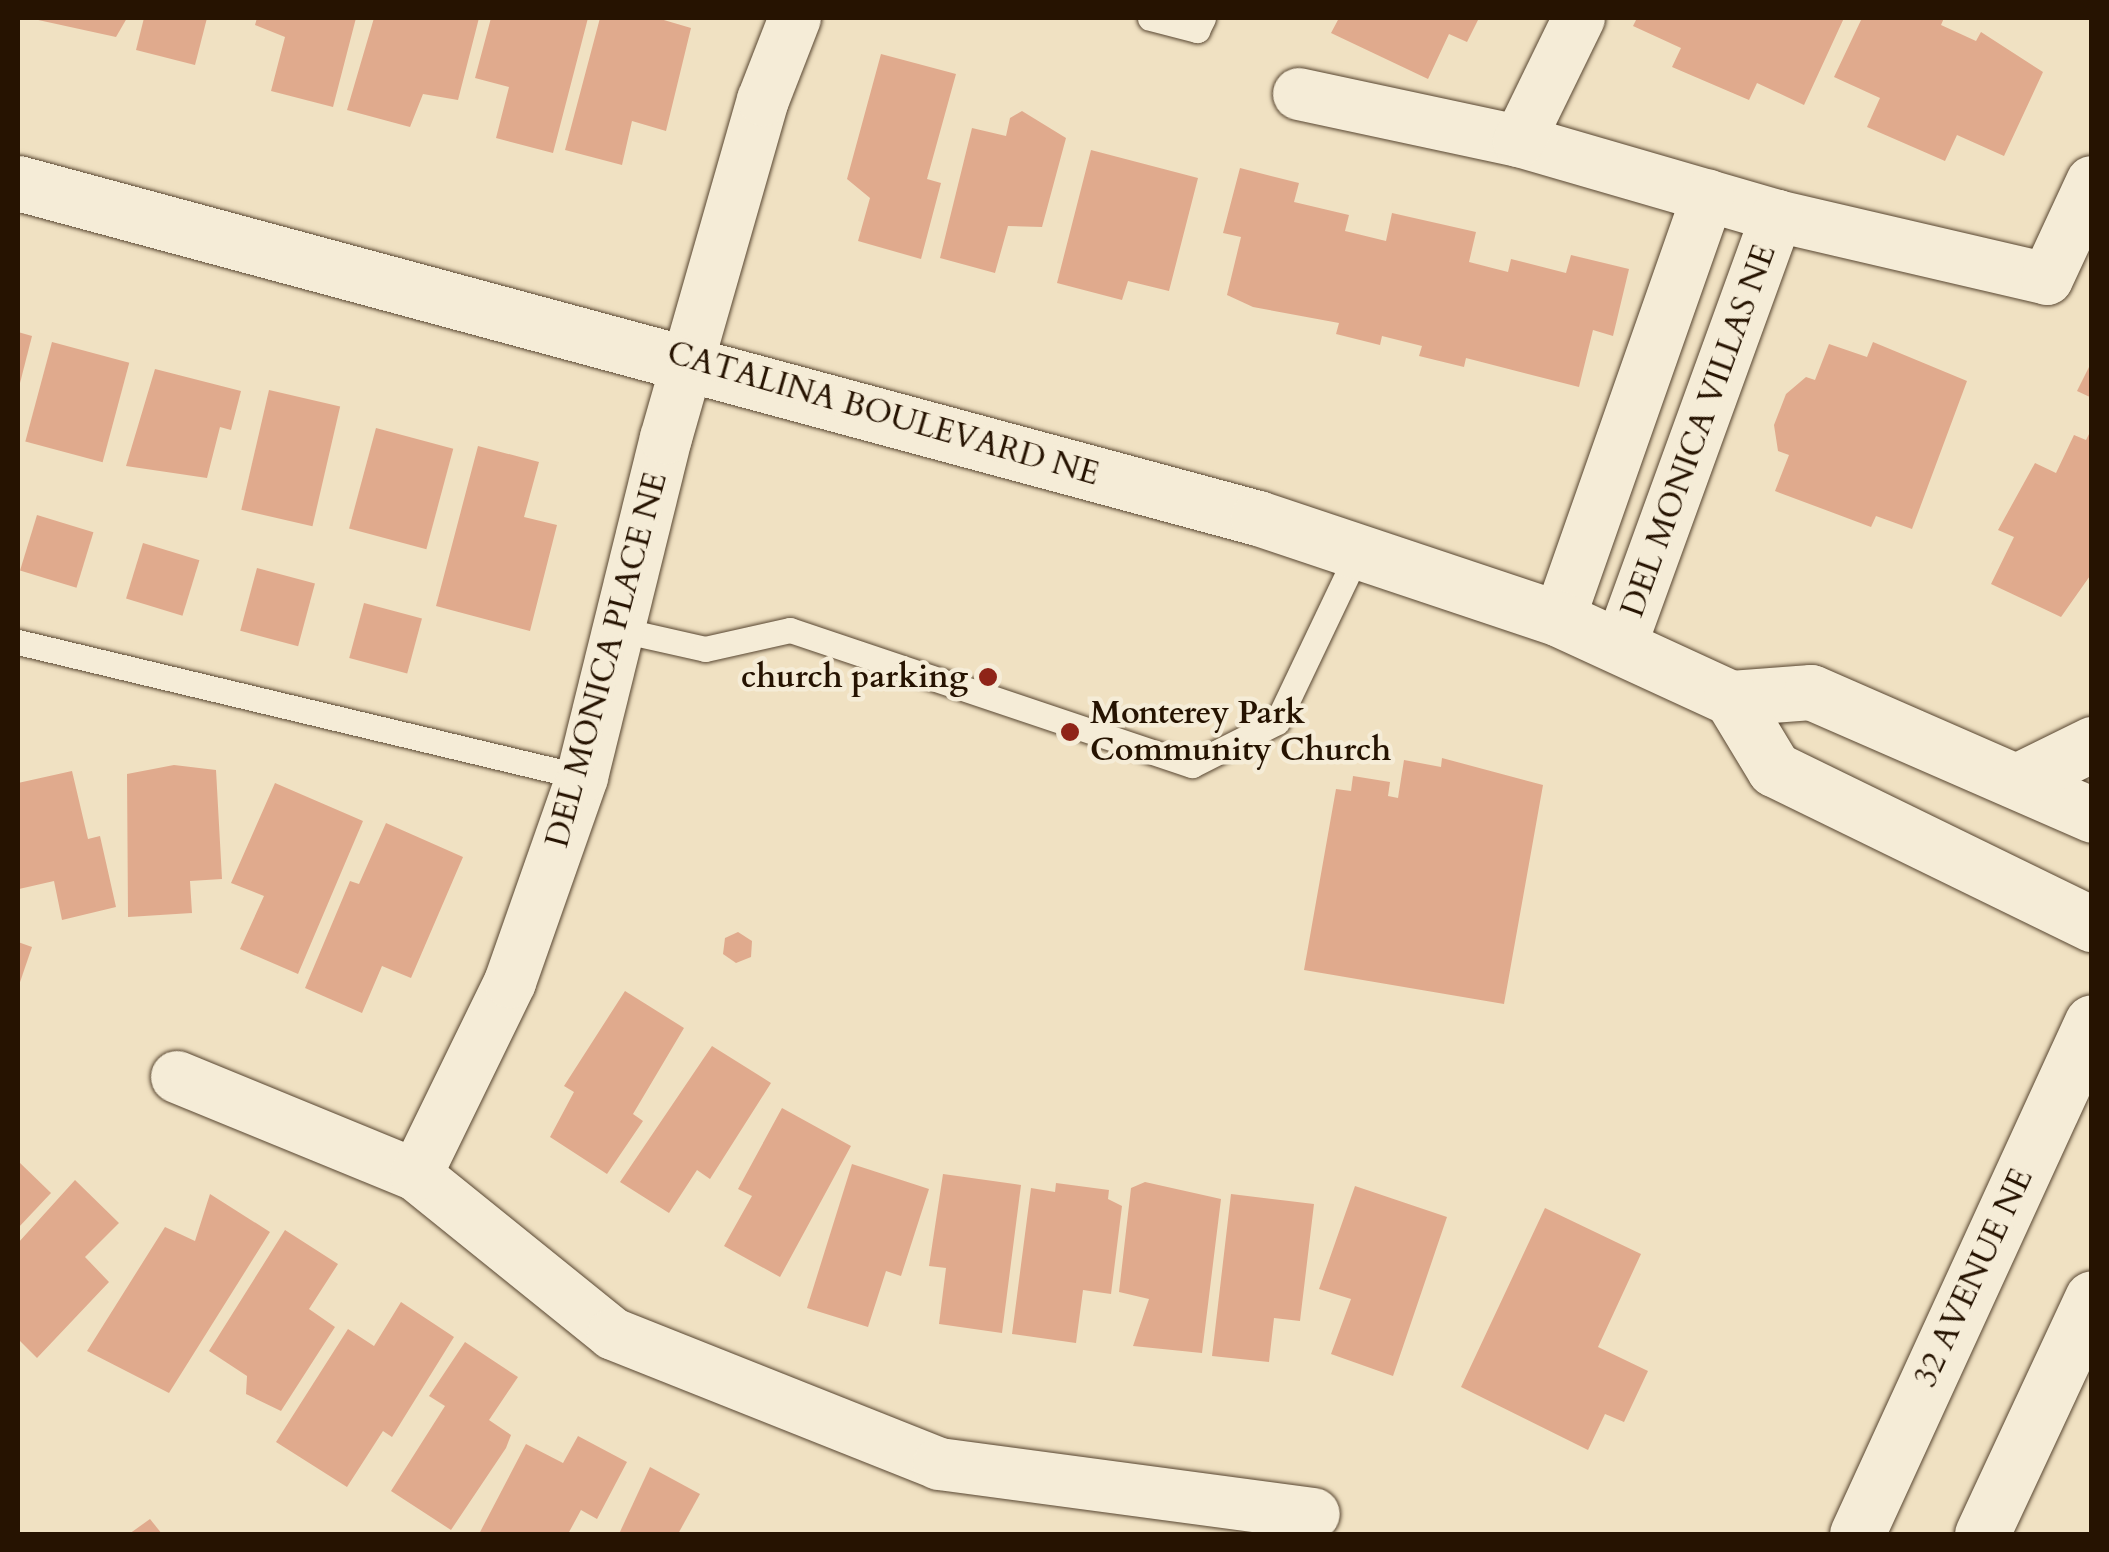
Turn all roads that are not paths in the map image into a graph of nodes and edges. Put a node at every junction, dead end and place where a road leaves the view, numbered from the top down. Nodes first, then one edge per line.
1 (795, 18) edge
2 (1150, 18) edge
3 (1204, 18) edge
4 (1578, 18) edge
5 (1299, 94) dead end
6 (1520, 141) junction
7 (2092, 182) edge
8 (18, 184) edge
9 (1708, 196) junction
10 (1777, 216) junction
11 (690, 359) junction
12 (1358, 552) junction
13 (1560, 620) junction
14 (621, 630) junction
15 (18, 642) edge
16 (1620, 646) junction
17 (1731, 698) junction
18 (2092, 744) edge
19 (582, 778) junction
20 (2018, 782) junction
21 (2092, 815) edge
22 (2092, 924) edge
23 (2092, 1022) edge
24 (177, 1076) dead end
25 (416, 1176) junction
26 (2092, 1298) edge
27 (2092, 1329) edge
28 (2054, 1378) junction
29 (1314, 1514) dead end
30 (1858, 1534) edge
31 (1982, 1534) edge

1 - 11 street, DEL MONICA PLACE NE
2 - 3 lane
4 - 6 street
5 - 6 street, DEL MONICA VILLAS NE
6 - 9 street, DEL MONICA VILLAS NE
7 - 10 street, DEL MONICA VILLAS NE
8 - 11 street, CATALINA BOULEVARD NE
9 - 10 street, DEL MONICA VILLAS NE
9 - 13 street, DEL MONICA VILLAS NE
10 - 16 street, DEL MONICA VILLAS NE
11 - 12 street, CATALINA BOULEVARD NE
11 - 14 street, DEL MONICA PLACE NE
12 - 13 street, CATALINA BOULEVARD NE
12 - 14 lane
13 - 16 street, CATALINA BOULEVARD NE
14 - 19 street, DEL MONICA PLACE NE
15 - 19 lane
16 - 17 street, CATALINA BOULEVARD NE
17 - 20 street, CATALINA BOULEVARD NE
17 - 22 street
18 - 20 street
19 - 25 street, DEL MONICA PLACE NE
20 - 21 street, CATALINA BOULEVARD NE
23 - 30 street, 32 AVENUE NE
24 - 25 street
25 - 29 street
26 - 28 street
27 - 28 street
28 - 31 street

